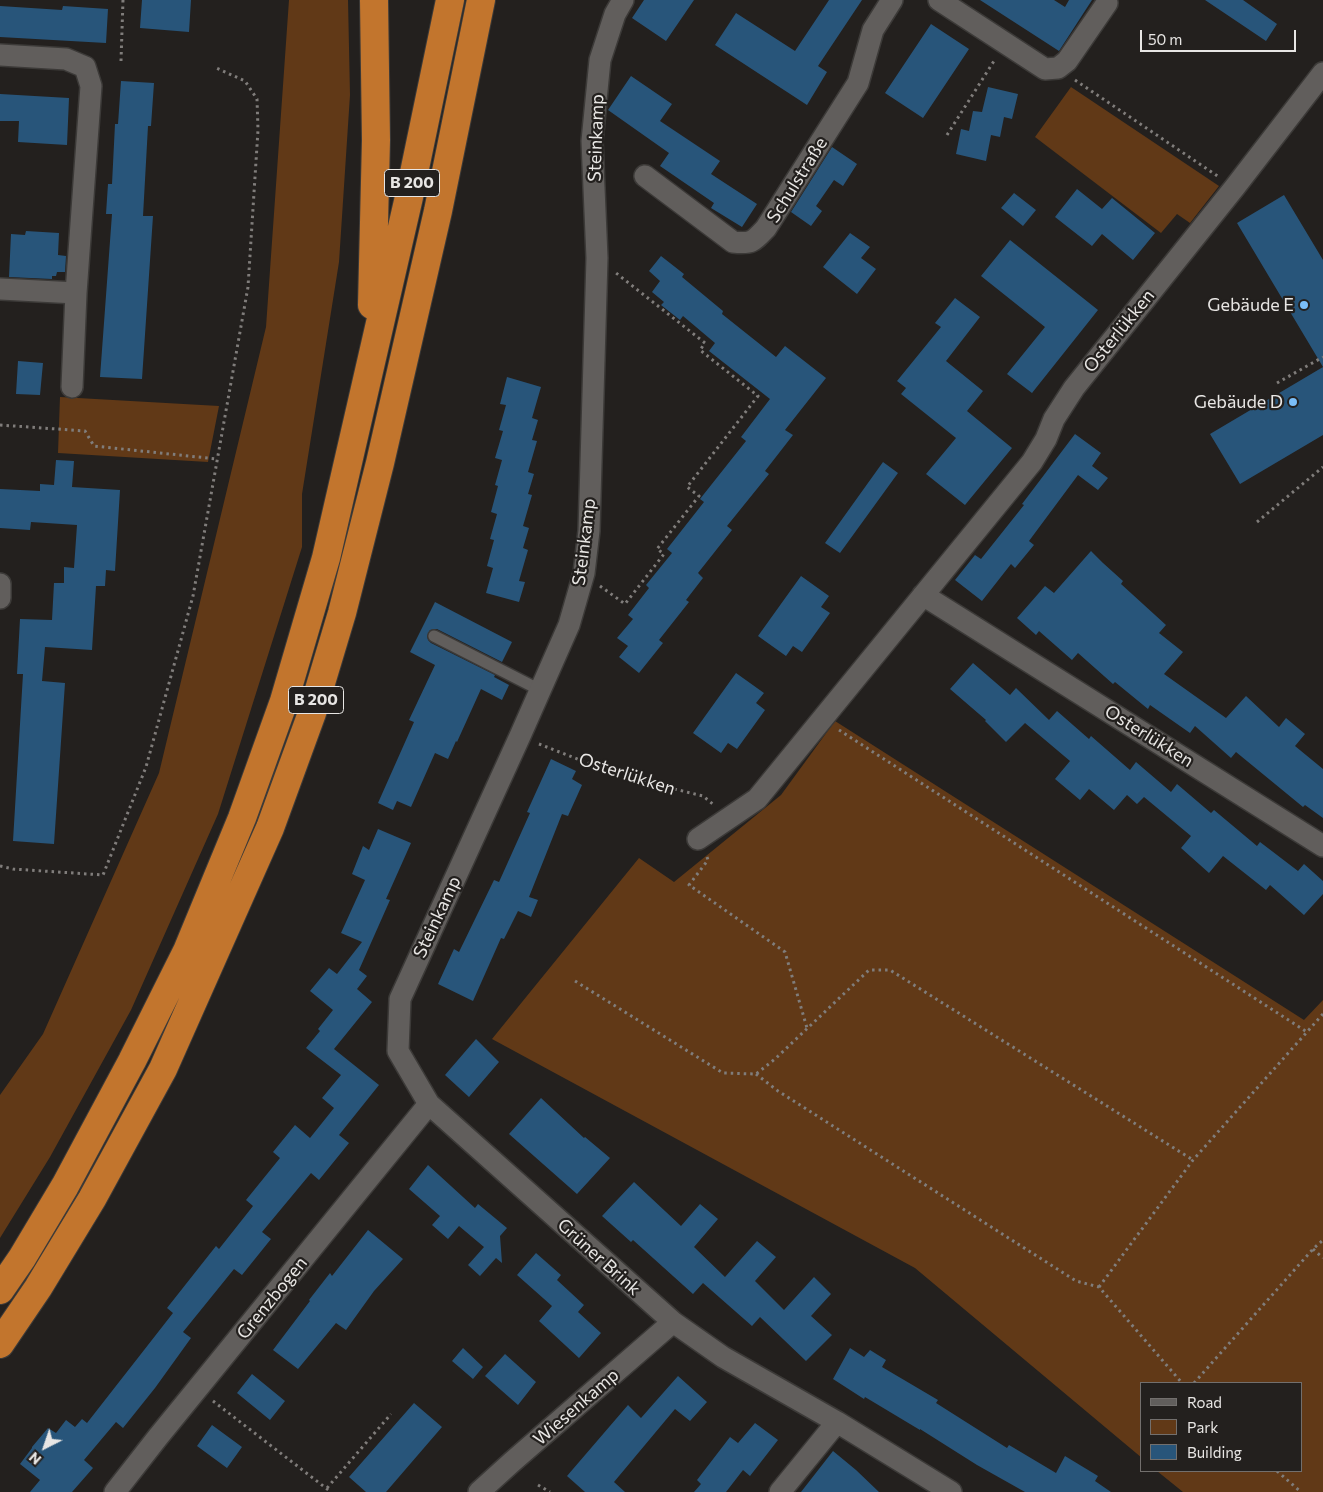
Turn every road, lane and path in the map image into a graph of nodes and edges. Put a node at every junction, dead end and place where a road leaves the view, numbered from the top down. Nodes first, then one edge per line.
1 (123, 0) edge
2 (374, 0) edge
3 (450, 0) edge
4 (481, 0) edge
5 (622, 0) edge
6 (892, 0) edge
7 (939, 0) edge
8 (1107, 3) dead end
9 (1005, 44) junction
10 (0, 55) edge
11 (121, 61) dead end
12 (214, 67) dead end
13 (1058, 68) junction
14 (1323, 72) edge
15 (947, 135) dead end
16 (646, 176) dead end
17 (1235, 187) junction
18 (597, 258) junction
19 (0, 289) edge
20 (76, 293) junction
21 (1323, 357) edge
22 (370, 364) junction
23 (1277, 383) dead end
24 (72, 386) dead end
25 (0, 425) edge
26 (217, 459) junction
27 (1323, 467) edge
28 (1257, 522) dead end
29 (584, 574) junction
30 (0, 584) edge
31 (923, 595) junction
32 (0, 598) edge
33 (434, 636) dead end
34 (540, 690) junction
35 (823, 719) junction
36 (520, 736) junction
37 (729, 819) junction
38 (698, 839) joint
39 (1323, 846) edge
40 (0, 866) edge
41 (575, 981) dead end
42 (1323, 1014) edge
43 (807, 1028) junction
44 (1307, 1032) junction
45 (398, 1051) joint
46 (756, 1074) junction
47 (429, 1104) junction
48 (1193, 1160) junction
49 (1323, 1240) edge
50 (1312, 1248) junction
51 (1323, 1258) edge
52 (1099, 1287) junction
53 (0, 1290) edge
54 (673, 1322) junction
55 (0, 1344) edge
56 (1181, 1382) edge
57 (1195, 1382) edge
58 (198, 1389) junction
59 (391, 1414) dead end
60 (837, 1422) junction
61 (1278, 1472) edge
62 (538, 1485) dead end
63 (327, 1488) junction
64 (945, 1490) edge
65 (115, 1492) edge
66 (331, 1492) edge
67 (480, 1492) edge
68 (550, 1492) edge
69 (780, 1492) edge
70 (1301, 1492) edge

1 - 11 path
2 - 22 highway
3 - 22 highway, B 200
4 - 55 highway, B 200
5 - 18 street, Steinkamp
6 - 16 street, Schulstraße
7 - 9 street
8 - 13 street
9 - 13 street
9 - 15 path
10 - 20 street
12 - 26 path
13 - 17 path
14 - 17 street, Osterlükken
17 - 31 street, Osterlükken
18 - 29 street, Steinkamp
18 - 29 path
19 - 20 street
20 - 24 street
21 - 23 path
22 - 53 highway, B 200
25 - 26 path
26 - 40 path
27 - 28 path
29 - 34 street, Steinkamp
30 - 32 street
31 - 35 street, Osterlükken
31 - 39 street, Osterlükken
33 - 34 lane
34 - 36 street, Steinkamp
35 - 37 street, Osterlükken
35 - 44 path
36 - 37 path, Osterlükken
36 - 45 street, Steinkamp
37 - 38 street, Osterlükken
38 - 43 path
41 - 46 path
42 - 44 path
43 - 46 path
43 - 48 path
44 - 48 path
45 - 47 street, Grüner Brink
46 - 52 path
47 - 54 street, Grüner Brink
47 - 58 street, Grenzbogen
48 - 52 path
49 - 50 path
50 - 51 path
50 - 57 path
52 - 56 path
54 - 60 street, Grüner Brink
54 - 67 street, Wiesenkamp
58 - 63 path
58 - 65 street, Grenzbogen
59 - 63 path
60 - 64 street, Grüner Brink
60 - 69 street
61 - 70 path
62 - 68 path
63 - 66 path

